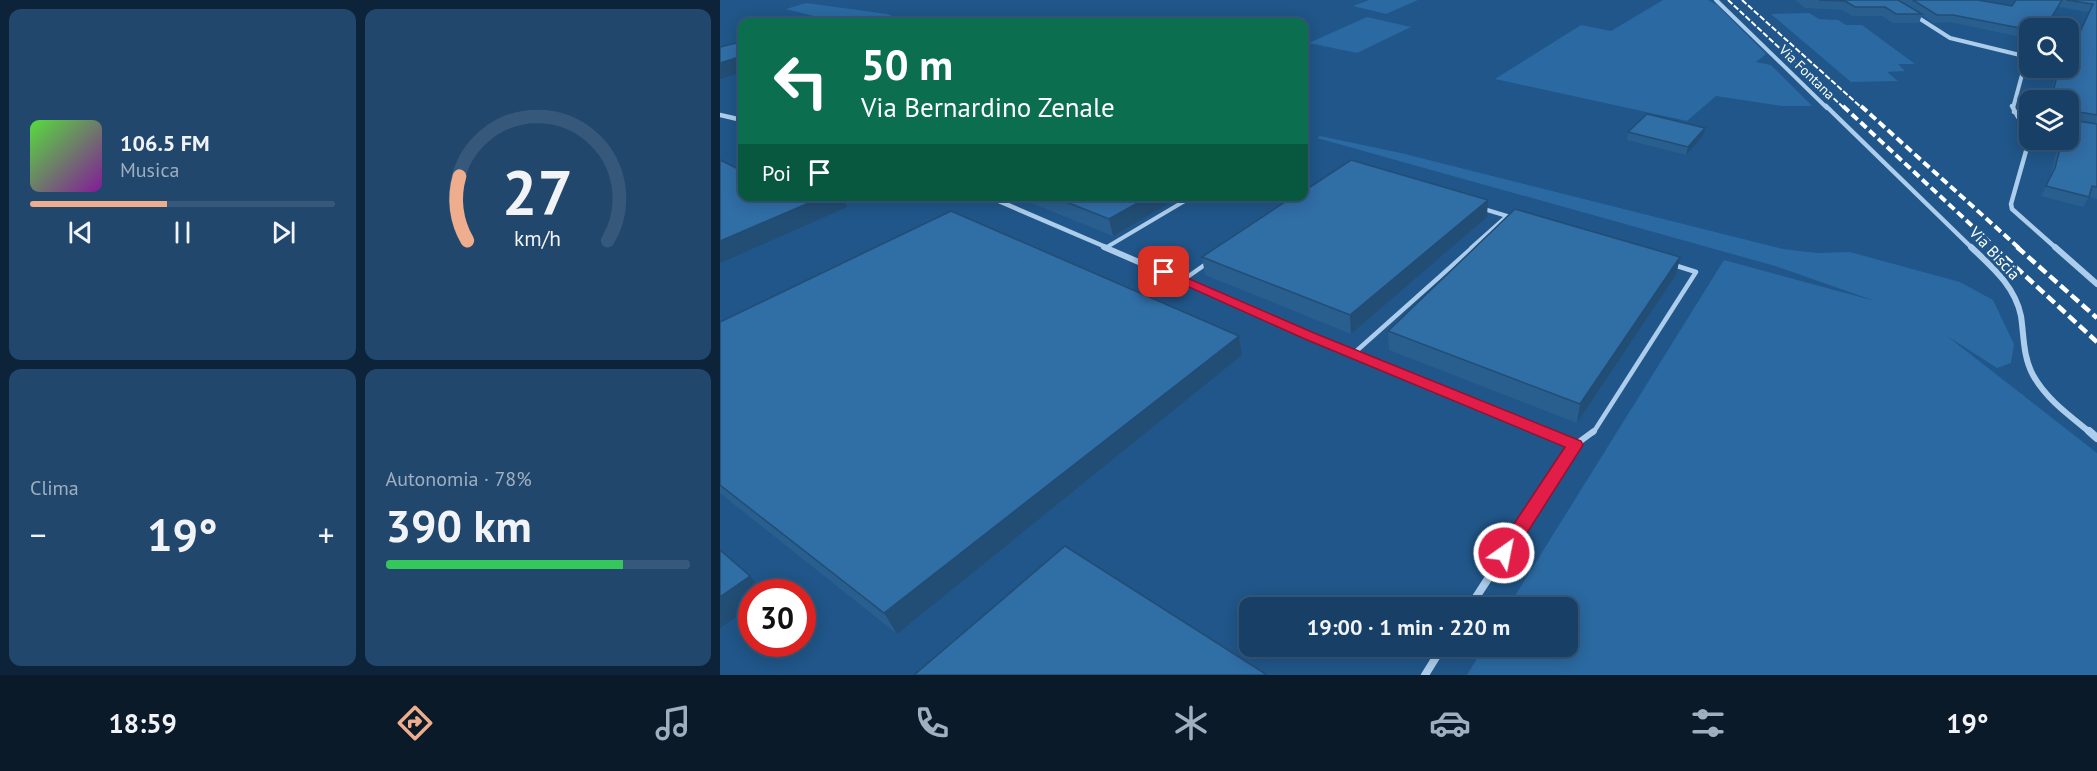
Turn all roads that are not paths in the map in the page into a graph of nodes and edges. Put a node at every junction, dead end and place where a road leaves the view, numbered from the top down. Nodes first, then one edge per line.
1 (1716, 0) edge
2 (1908, 11) edge
3 (2014, 111) junction
4 (2019, 113) edge
5 (720, 115) edge
6 (2019, 116) edge
7 (738, 119) edge
8 (2026, 150) edge
9 (1883, 160) joint
10 (999, 201) edge
11 (1184, 201) edge
12 (1473, 206) edge
13 (1507, 216) junction
14 (1518, 219) edge
15 (1107, 247) junction
16 (1212, 260) edge
17 (1663, 262) edge
18 (1183, 280) junction
19 (2097, 284) edge
20 (1353, 354) junction
21 (2097, 438) edge
22 (1575, 445) junction
23 (1476, 597) edge
24 (1436, 657) edge
25 (1425, 675) edge

1 - 9 street, Via Fontana
2 - 3 street
3 - 4 street
3 - 6 street
5 - 7 street
8 - 19 street
9 - 21 street, Via Biscia
10 - 15 street
11 - 15 lane
12 - 13 lane
13 - 14 lane
13 - 20 lane
15 - 18 street
16 - 18 lane
17 - 22 lane
18 - 20 street
20 - 22 street
22 - 23 street
24 - 25 street

